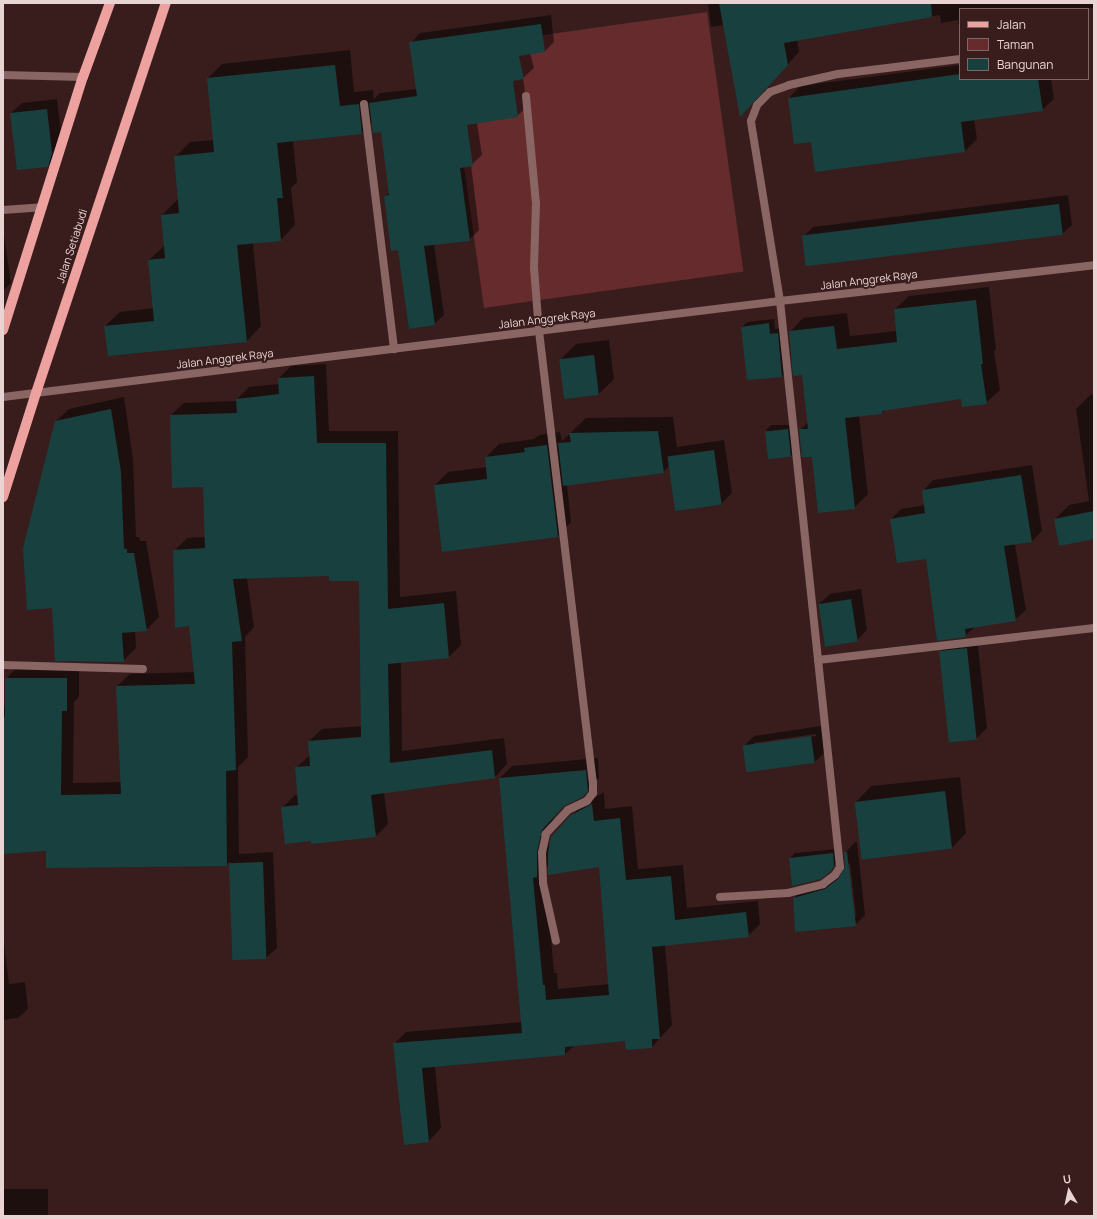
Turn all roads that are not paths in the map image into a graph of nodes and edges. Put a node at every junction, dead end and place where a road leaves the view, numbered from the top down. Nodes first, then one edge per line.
1 (110, 3) edge
2 (166, 3) edge
3 (959, 59) edge
4 (3, 75) edge
5 (83, 77) junction
6 (526, 96) dead end
7 (364, 104) dead end
8 (42, 208) junction
9 (3, 210) edge
10 (1094, 265) edge
11 (780, 301) junction
12 (3, 330) edge
13 (539, 331) junction
14 (394, 349) junction
15 (36, 393) junction
16 (3, 397) edge
17 (3, 498) edge
18 (1094, 628) edge
19 (818, 660) junction
20 (3, 665) edge
21 (143, 669) dead end
22 (720, 897) dead end
23 (556, 941) dead end

1 - 5 main road
2 - 15 main road, Jalan Setiabudi
3 - 11 street
4 - 5 street
5 - 8 main road
6 - 13 street
7 - 14 street
8 - 9 street
8 - 12 main road
10 - 11 street, Jalan Anggrek Raya
11 - 13 street, Jalan Anggrek Raya
11 - 19 street
13 - 14 street, Jalan Anggrek Raya
13 - 23 street
14 - 15 street, Jalan Anggrek Raya
15 - 16 street, Jalan Anggrek Raya
15 - 17 main road, Jalan Setiabudi
18 - 19 street
19 - 22 street
20 - 21 street

